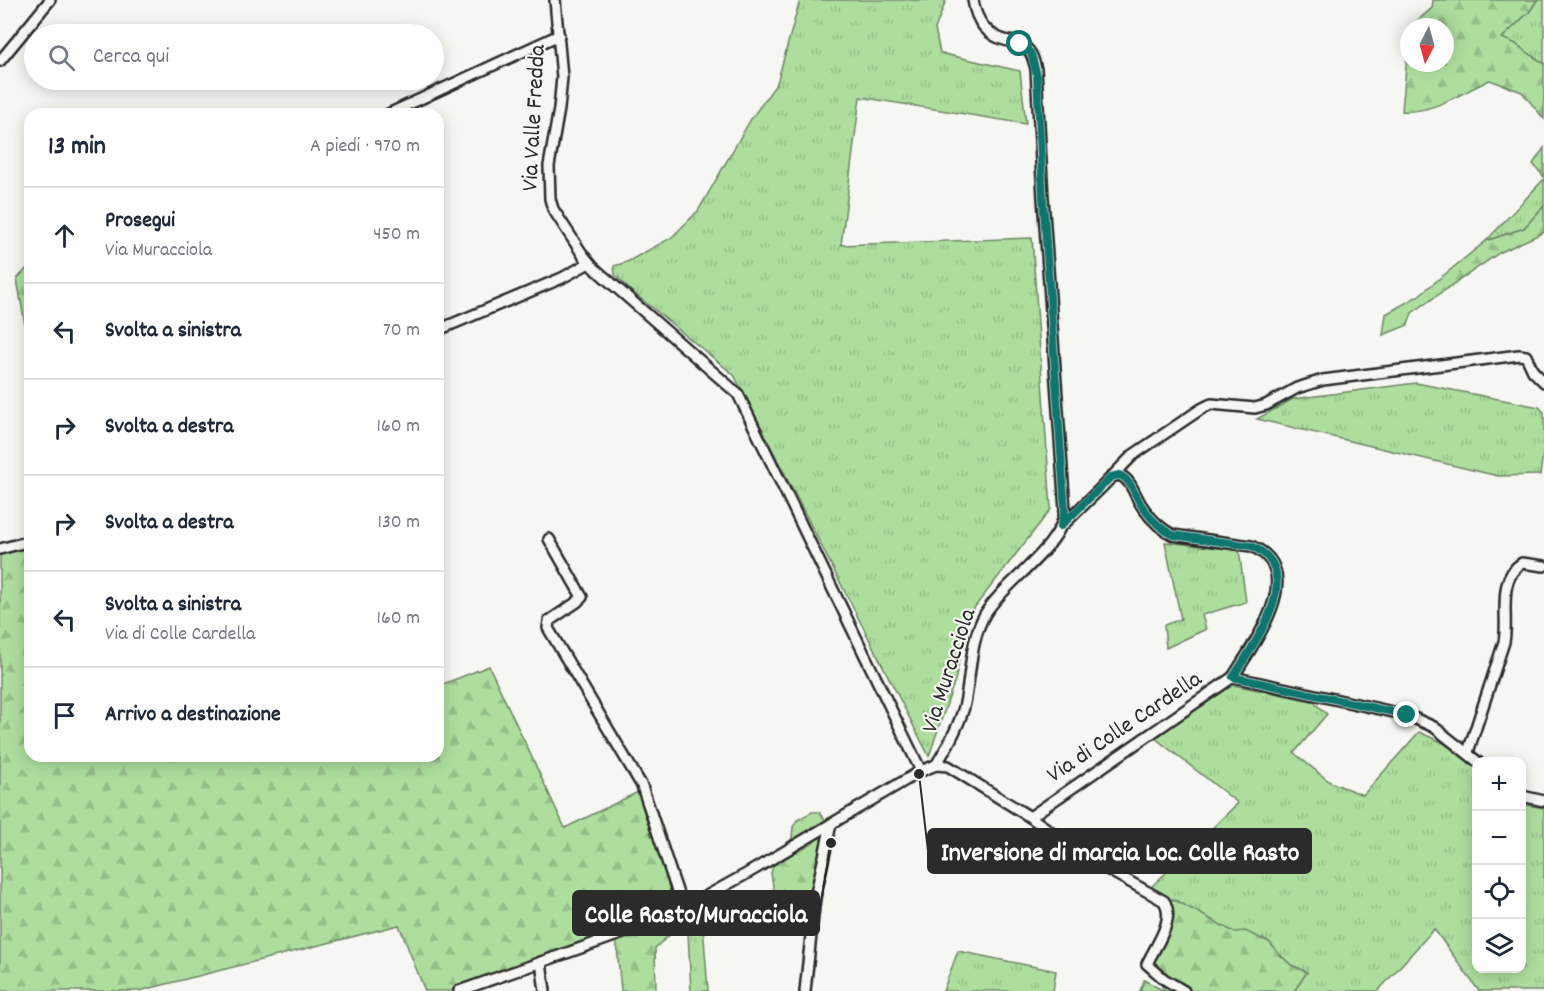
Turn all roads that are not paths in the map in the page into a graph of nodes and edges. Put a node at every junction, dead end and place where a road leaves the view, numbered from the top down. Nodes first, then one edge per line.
1 (50, 0) edge
2 (555, 0) edge
3 (973, 0) edge
4 (30, 24) edge
5 (24, 32) edge
6 (559, 35) junction
7 (0, 61) edge
8 (444, 88) edge
9 (440, 90) edge
10 (401, 108) edge
11 (589, 263) junction
12 (444, 327) edge
13 (1544, 382) edge
14 (1111, 477) junction
15 (1061, 526) junction
16 (549, 539) dead end
17 (24, 543) edge
18 (0, 549) edge
19 (1544, 566) edge
20 (1233, 677) junction
21 (1468, 752) junction
22 (1473, 757) edge
23 (936, 765) junction
24 (921, 771) junction
25 (1526, 796) edge
26 (1544, 801) edge
27 (1029, 817) junction
28 (831, 824) junction
29 (684, 909) junction
30 (542, 962) junction
31 (459, 991) edge
32 (545, 991) edge
33 (805, 991) edge
34 (1184, 991) edge

1 - 4 street
2 - 6 street, Via Valle Fredda
3 - 15 street
5 - 7 street
6 - 8 street
6 - 11 street, Via Valle Fredda
9 - 10 street
11 - 12 street
11 - 24 street, Via Valle Fredda
13 - 14 street, Via Muracciola
14 - 15 street, Via Muracciola
14 - 20 street
15 - 23 street, Via Muracciola
16 - 29 street
17 - 18 street
19 - 21 street
20 - 21 street, Via di Colle Cardella
20 - 27 street, Via di Colle Cardella
21 - 22 street, Via di Colle Cardella
23 - 24 street
23 - 27 street
24 - 28 street
25 - 26 street
27 - 34 street
28 - 29 street
28 - 33 street
29 - 30 street
30 - 31 street
30 - 32 street

